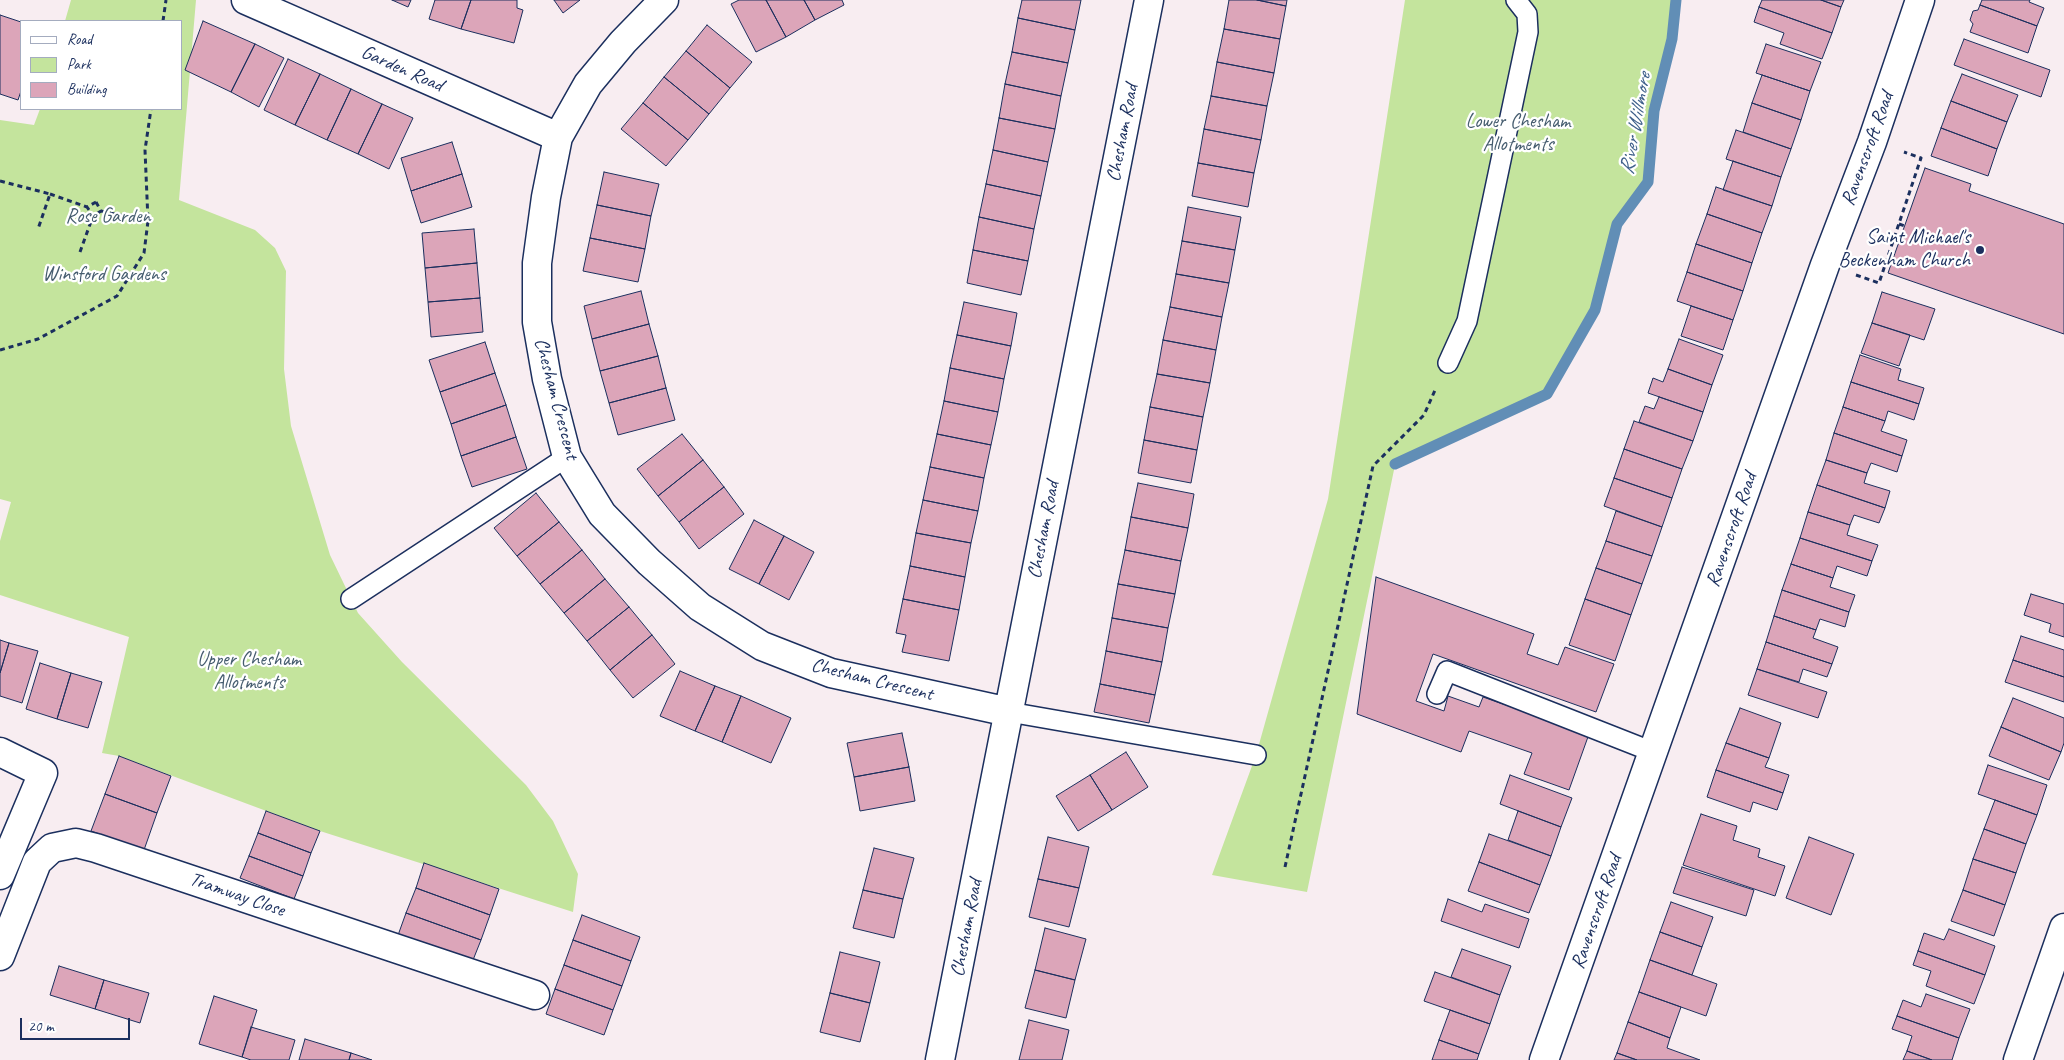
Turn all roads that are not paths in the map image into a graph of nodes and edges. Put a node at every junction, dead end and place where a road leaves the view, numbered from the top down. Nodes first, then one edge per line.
1 (246, 0) edge
2 (664, 0) edge
3 (1149, 0) edge
4 (1516, 0) edge
5 (1920, 0) edge
6 (558, 137) junction
7 (1448, 363) road end
8 (568, 457) junction
9 (351, 599) dead end
10 (1437, 694) dead end
11 (1009, 712) junction
12 (0, 752) edge
13 (1653, 752) junction
14 (1256, 755) dead end
15 (0, 876) edge
16 (2064, 928) edge
17 (0, 956) edge
18 (535, 995) dead end
19 (940, 1060) edge
20 (1544, 1060) edge
21 (2018, 1060) edge

1 - 6 street, Garden Road
2 - 6 street, Chesham Crescent
3 - 11 street, Chesham Road
4 - 7 lane
5 - 13 street, Ravenscroft Road
6 - 8 street, Chesham Crescent
8 - 9 lane
8 - 11 street, Chesham Crescent
10 - 13 lane
11 - 14 lane
11 - 19 street, Chesham Road
12 - 15 street
13 - 20 street, Ravenscroft Road
16 - 21 street
17 - 18 street, Tramway Close

